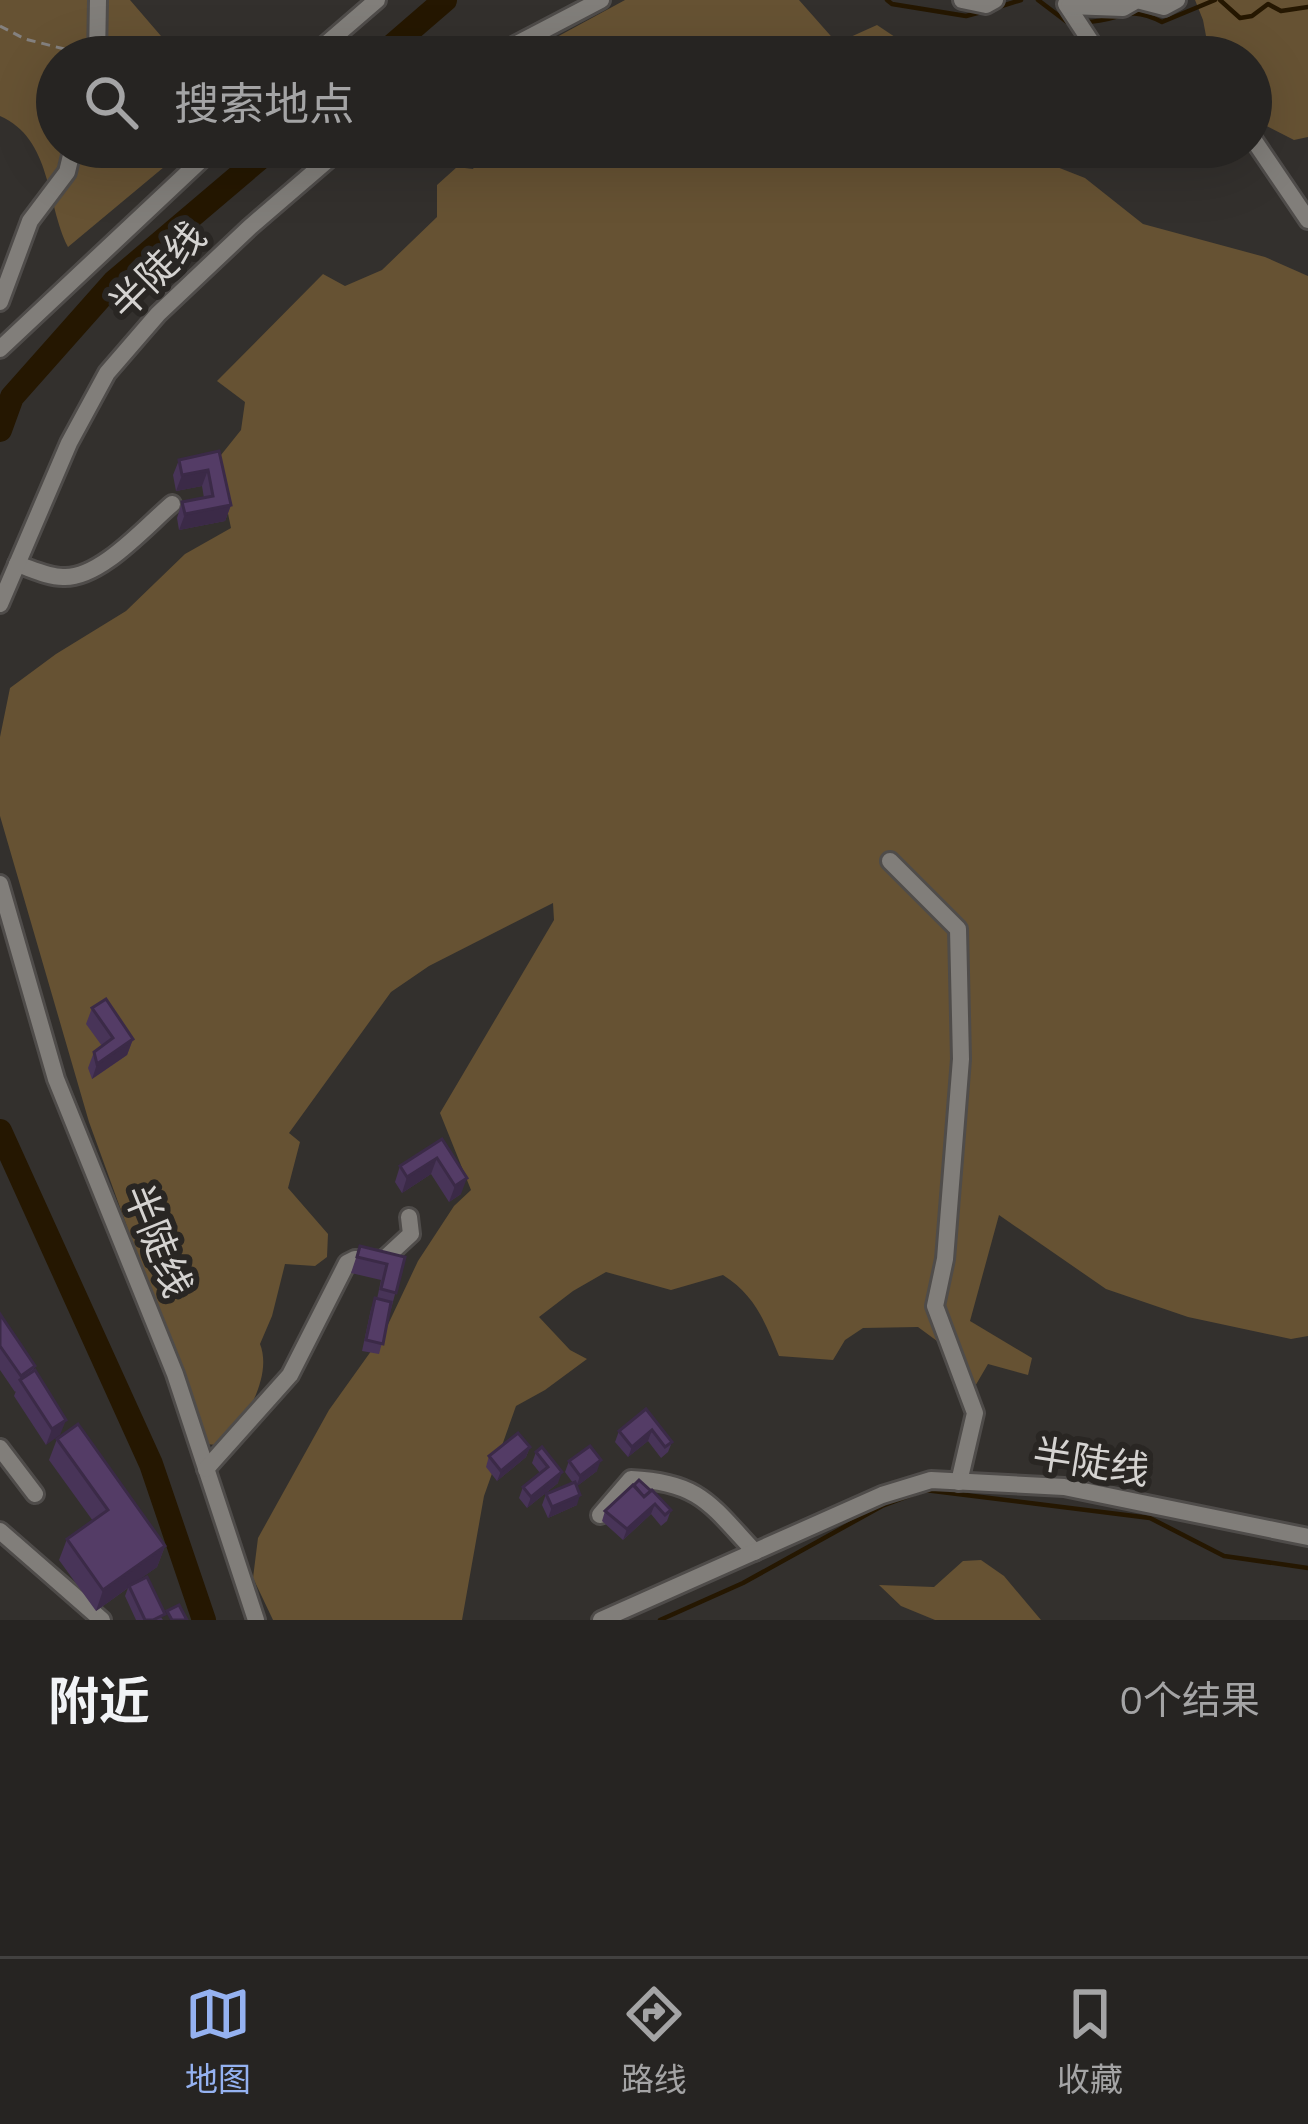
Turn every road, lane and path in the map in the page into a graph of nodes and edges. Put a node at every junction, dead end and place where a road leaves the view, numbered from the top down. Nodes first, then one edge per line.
1 (98, 0) edge
2 (376, 0) edge
3 (601, 0) edge
4 (962, 0) edge
5 (995, 0) edge
6 (1177, 0) edge
7 (1068, 6) edge
8 (0, 26) edge
9 (98, 36) edge
10 (335, 36) edge
11 (532, 36) edge
12 (1088, 36) edge
13 (36, 42) edge
14 (1272, 167) edge
15 (68, 168) edge
16 (193, 168) edge
17 (319, 168) edge
18 (1308, 220) edge
19 (0, 302) edge
20 (0, 350) edge
21 (172, 503) dead end
22 (17, 564) junction
23 (0, 604) edge
24 (890, 861) dead end
25 (0, 884) edge
26 (409, 1216) dead end
27 (0, 1448) edge
28 (206, 1469) junction
29 (959, 1482) junction
30 (35, 1494) dead end
31 (600, 1515) edge
32 (0, 1531) edge
33 (1308, 1537) edge
34 (755, 1552) junction
35 (102, 1620) edge
36 (256, 1620) edge
37 (601, 1620) edge

1 - 9 street
2 - 10 street
3 - 11 street
4 - 5 street
6 - 7 street
7 - 12 street
8 - 13 path
14 - 18 street
15 - 19 street
16 - 20 street
17 - 22 street, 半陡线
21 - 22 street
22 - 23 street, 半陡线
24 - 29 street
25 - 28 street, 半陡线
26 - 28 street
27 - 30 street
28 - 36 street, 半陡线
29 - 33 street, 半陡线
29 - 34 street, 半陡线
31 - 34 street
32 - 35 street
34 - 37 street, 半陡线

